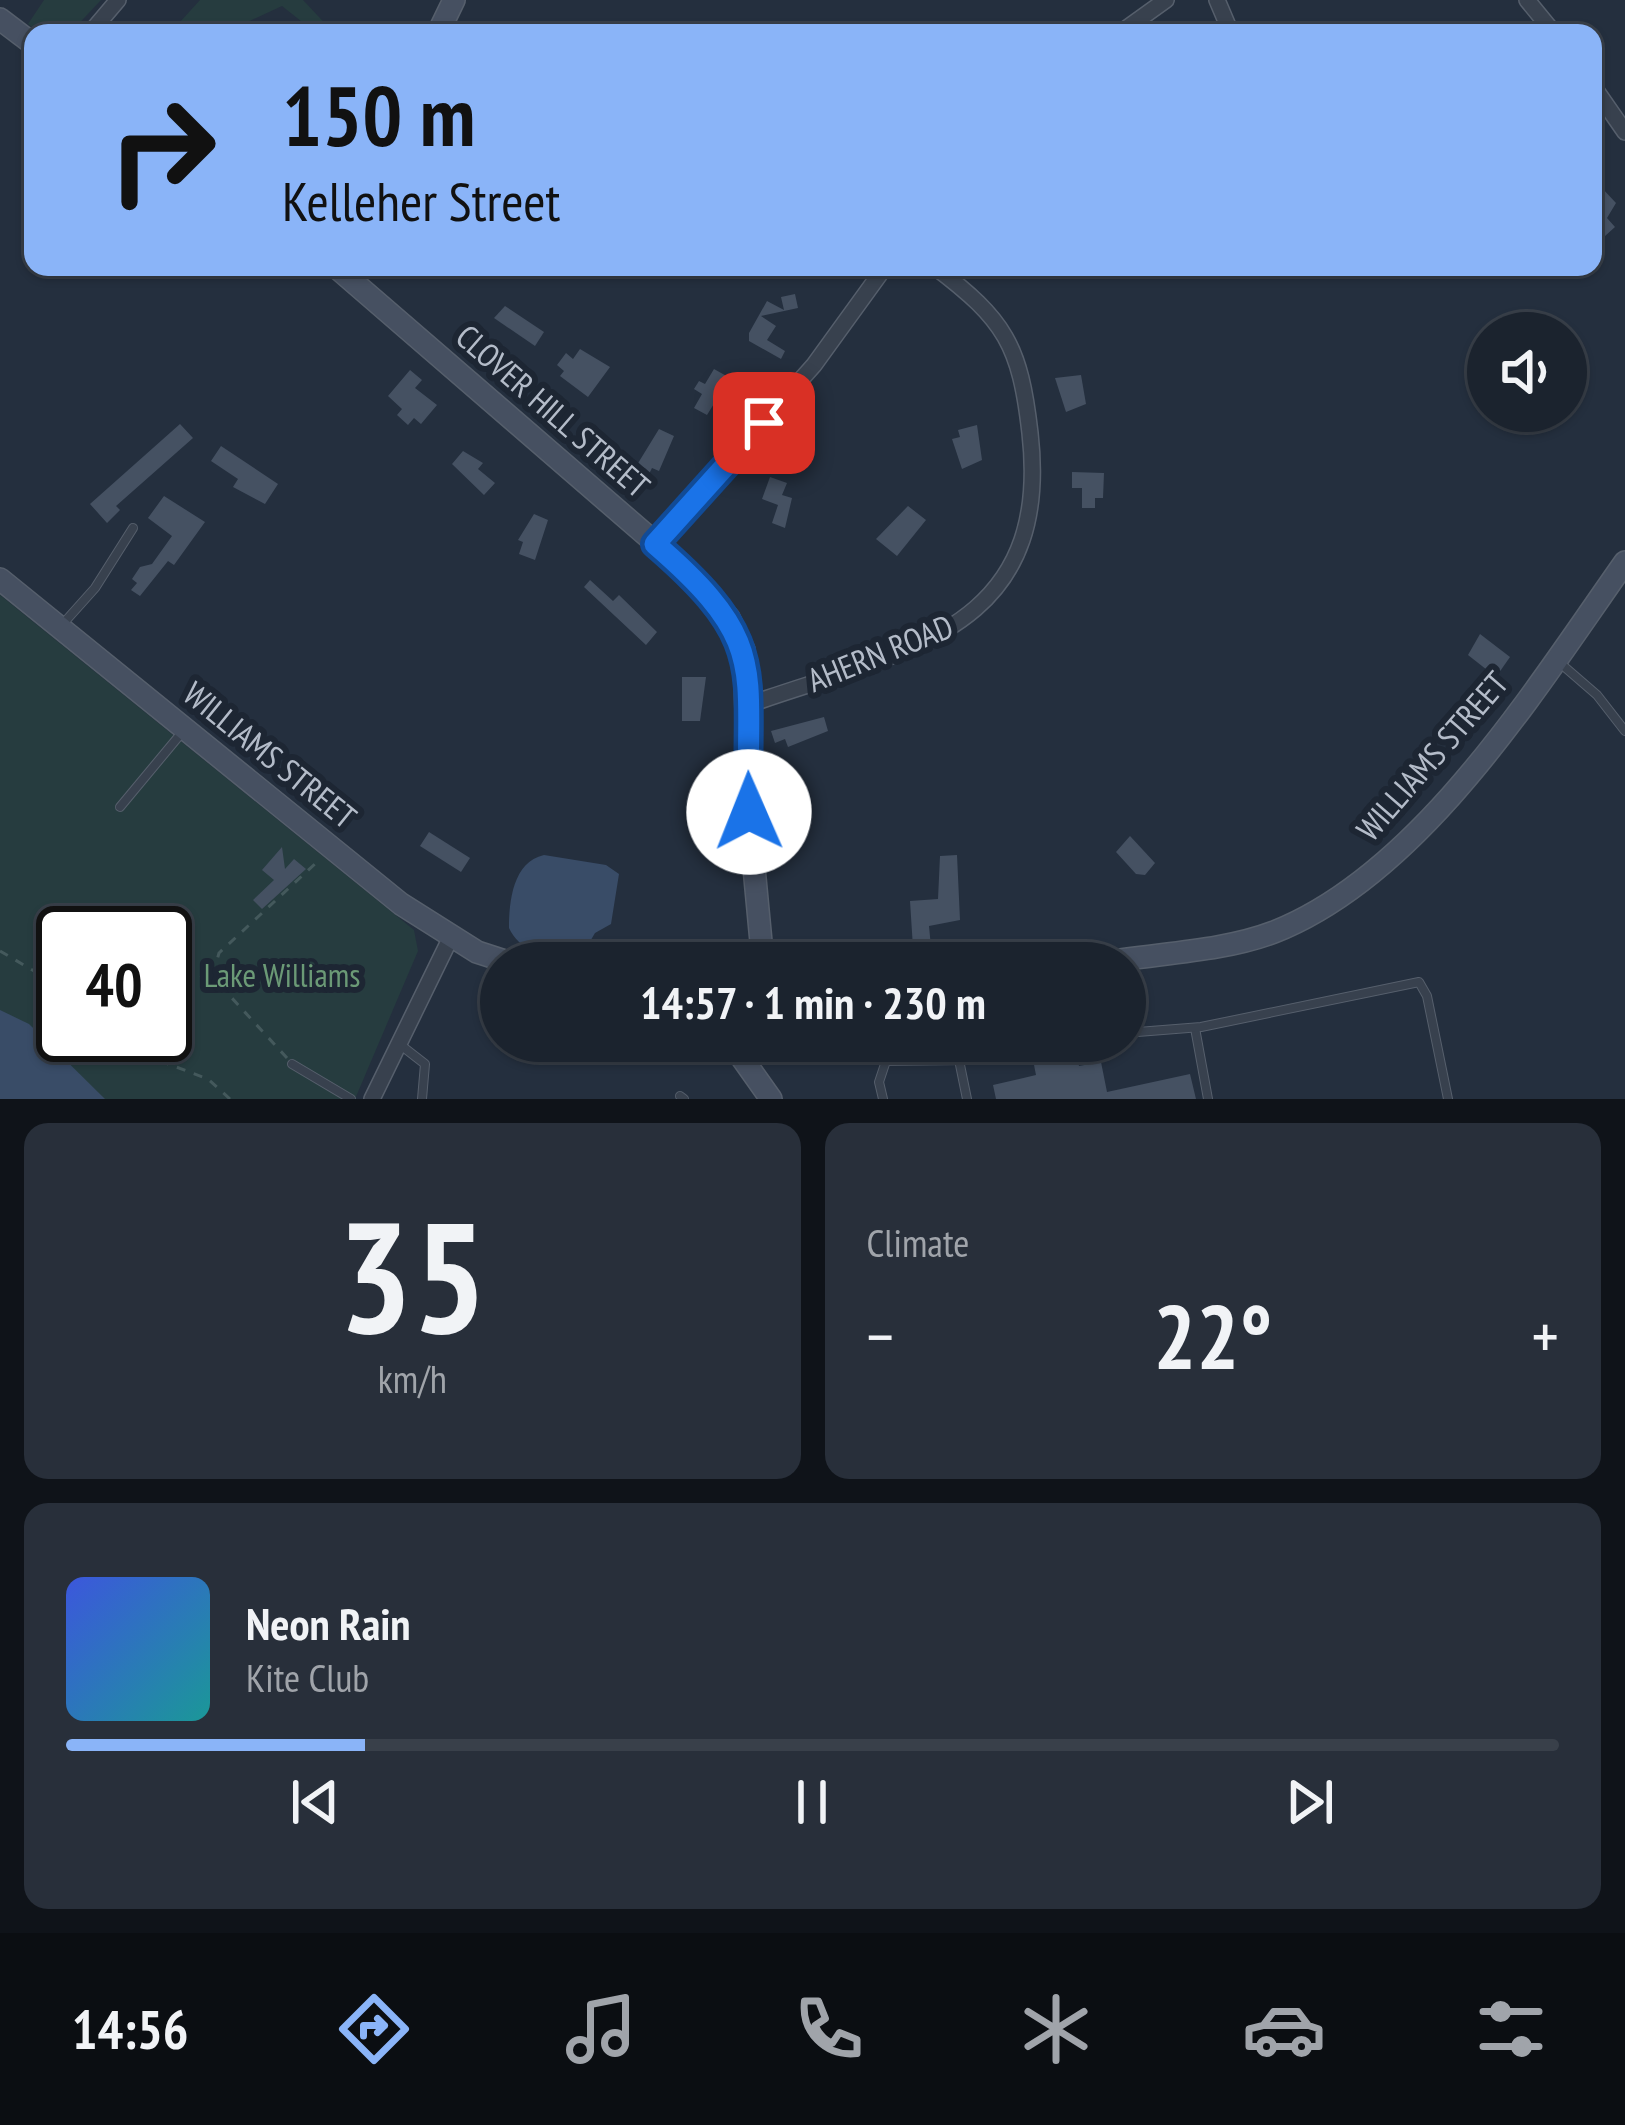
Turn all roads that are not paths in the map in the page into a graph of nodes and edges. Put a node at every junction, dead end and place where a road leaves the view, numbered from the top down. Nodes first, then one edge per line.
1 (118, 0) edge
2 (1166, 0) edge
3 (1527, 0) edge
4 (0, 19) edge
5 (98, 24) edge
6 (1133, 24) edge
7 (1547, 24) edge
8 (24, 37) edge
9 (1602, 99) edge
10 (1625, 132) edge
11 (346, 276) edge
12 (878, 276) edge
13 (945, 276) edge
14 (133, 529) dead end
15 (655, 544) junction
16 (1625, 562) edge
17 (0, 579) edge
18 (59, 628) junction
19 (1556, 660) junction
20 (748, 705) junction
21 (185, 729) junction
22 (1625, 731) edge
23 (120, 807) dead end
24 (451, 937) junction
25 (761, 942) edge
26 (480, 950) edge
27 (1146, 955) edge
28 (1195, 1028) junction
29 (1146, 1032) edge
30 (396, 1042) junction
31 (746, 1062) edge
32 (886, 1062) edge
33 (959, 1062) edge
34 (292, 1064) road end
35 (350, 1099) edge
36 (372, 1099) edge
37 (422, 1099) edge
38 (771, 1099) edge
39 (883, 1099) edge
40 (968, 1099) edge
41 (1208, 1099) edge
42 (1448, 1099) edge

1 - 5 street
2 - 6 street
3 - 7 street
4 - 8 street
9 - 10 street
11 - 15 street, CLOVER HILL STREET
12 - 15 street
13 - 20 street, AHERN ROAD
14 - 18 lane
15 - 20 street, CLOVER HILL STREET
16 - 19 street, WILLIAMS STREET
17 - 18 street, WILLIAMS STREET
18 - 21 street, WILLIAMS STREET
19 - 22 lane
19 - 27 street, WILLIAMS STREET
20 - 25 street, CLOVER HILL STREET
21 - 23 lane
21 - 24 street, WILLIAMS STREET
24 - 26 street, WILLIAMS STREET
24 - 30 street
28 - 29 lane
28 - 41 lane
28 - 42 lane
30 - 36 street
30 - 37 lane
31 - 38 street
32 - 39 lane
33 - 40 lane
34 - 35 lane

